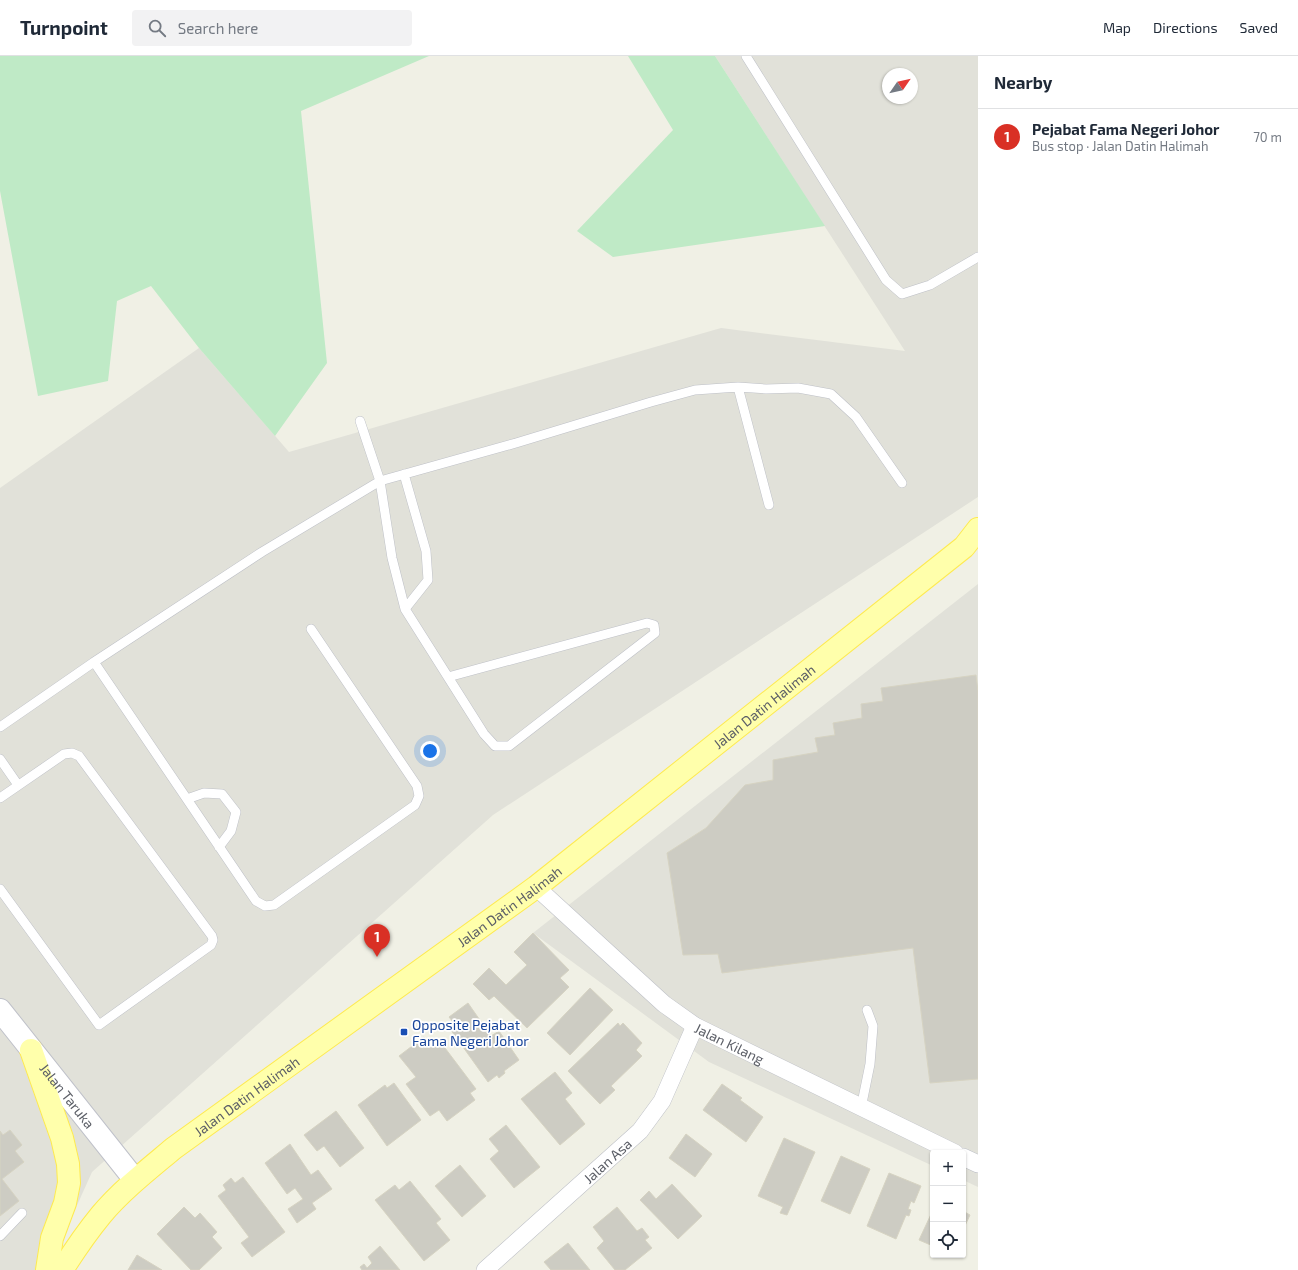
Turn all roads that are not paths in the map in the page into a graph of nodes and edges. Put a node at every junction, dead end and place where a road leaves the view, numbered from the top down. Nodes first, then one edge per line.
1 (746, 56) edge
2 (978, 257) edge
3 (738, 387) junction
4 (360, 422) dead end
5 (404, 474) junction
6 (380, 482) junction
7 (902, 483) dead end
8 (769, 505) dead end
9 (978, 529) edge
10 (971, 546) edge
11 (405, 609) junction
12 (311, 629) dead end
13 (94, 662) junction
14 (448, 676) junction
15 (0, 727) edge
16 (0, 759) edge
17 (18, 786) junction
18 (0, 798) edge
19 (187, 799) junction
20 (219, 847) junction
21 (536, 887) junction
22 (0, 889) edge
23 (0, 1010) edge
24 (867, 1010) dead end
25 (695, 1026) junction
26 (31, 1050) junction
27 (861, 1108) junction
28 (949, 1150) edge
29 (966, 1158) edge
30 (978, 1164) edge
31 (136, 1180) junction
32 (22, 1213) dead end
33 (0, 1236) edge
34 (47, 1270) edge
35 (62, 1270) edge
36 (485, 1270) edge

1 - 2 lane
3 - 5 lane
3 - 7 lane
3 - 8 lane
4 - 6 lane
5 - 6 lane
5 - 11 lane
6 - 11 lane
6 - 13 lane
9 - 10 main road, Jalan Datin Halimah
10 - 21 main road, Jalan Datin Halimah
11 - 14 lane
12 - 20 lane
13 - 15 lane
13 - 19 lane
14 - 14 lane
16 - 17 lane
17 - 18 lane
17 - 22 lane
19 - 20 lane
19 - 20 lane
21 - 25 street, Jalan Kilang
21 - 31 main road, Jalan Datin Halimah
23 - 26 street, Jalan Taruka
24 - 27 lane
25 - 27 street, Jalan Kilang
25 - 36 street, Jalan Asa
26 - 31 street, Jalan Taruka
26 - 34 main road
27 - 28 street, Jalan Kilang
29 - 30 street
31 - 35 main road, Jalan Datin Halimah
32 - 33 lane

